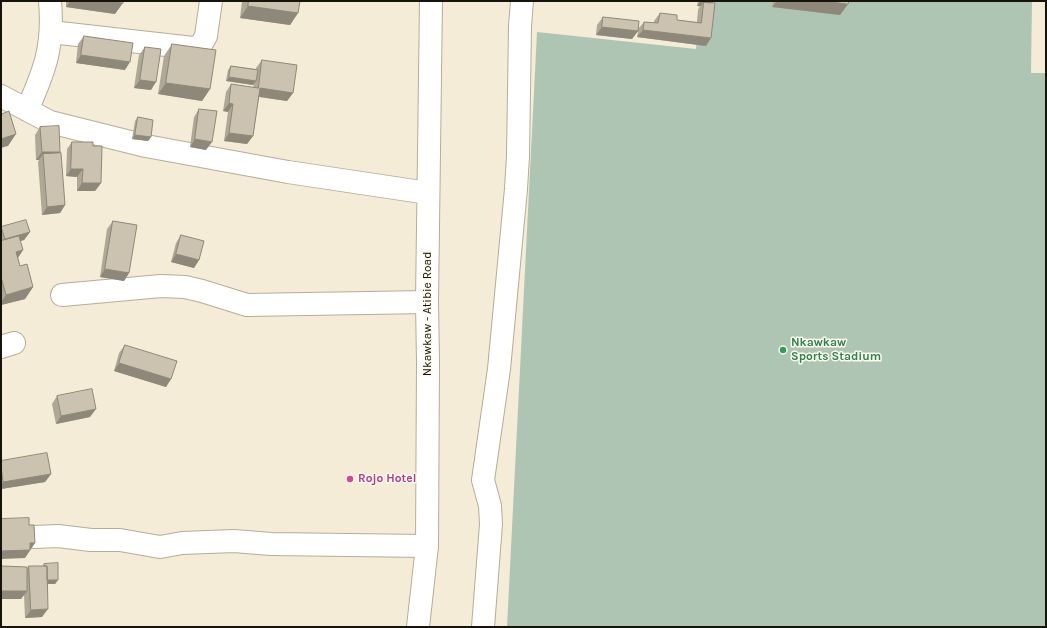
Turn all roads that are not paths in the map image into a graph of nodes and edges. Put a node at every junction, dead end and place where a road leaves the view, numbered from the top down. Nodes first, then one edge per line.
1 (50, 1) edge
2 (211, 1) edge
3 (431, 1) edge
4 (522, 1) edge
5 (51, 32) junction
6 (1, 96) edge
7 (27, 110) junction
8 (428, 193) junction
9 (62, 295) dead end
10 (427, 302) junction
11 (34, 537) edge
12 (427, 546) junction
13 (418, 627) edge
14 (483, 627) edge

1 - 5 street
2 - 5 street
3 - 8 street, Nkawkaw - Atibie Road
4 - 14 street
5 - 7 street
6 - 7 street
7 - 8 street
8 - 10 street, Nkawkaw - Atibie Road
9 - 10 street
10 - 12 street, Nkawkaw - Atibie Road
11 - 12 street
12 - 13 street, Nkawkaw - Atibie Road

